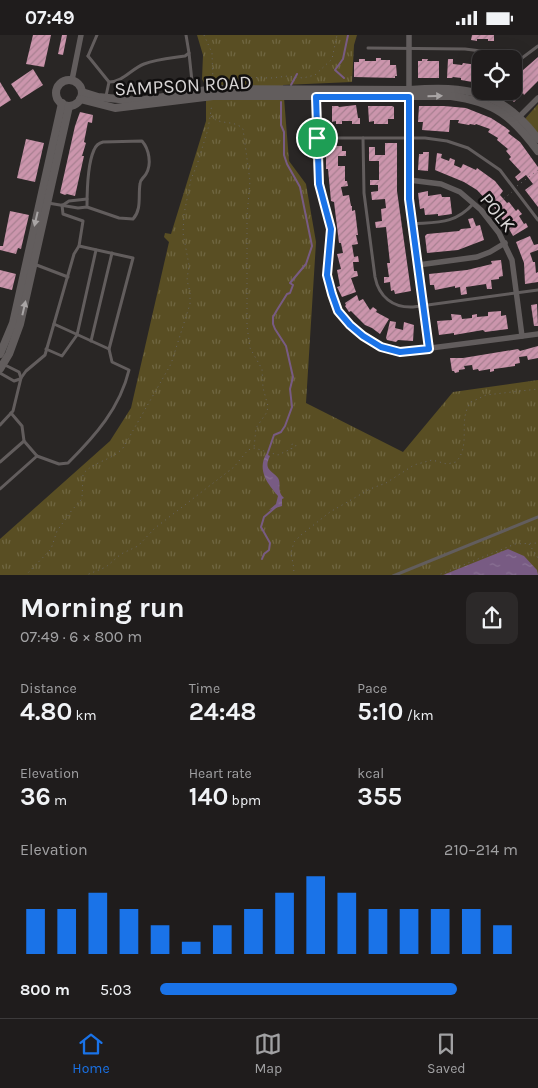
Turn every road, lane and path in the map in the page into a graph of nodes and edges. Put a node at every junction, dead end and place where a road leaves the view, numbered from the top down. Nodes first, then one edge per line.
1 (81, 35) edge
2 (96, 35) edge
3 (186, 35) edge
4 (204, 35) edge
5 (337, 35) edge
6 (409, 35) edge
7 (538, 46) edge
8 (368, 48) dead end
9 (409, 48) junction
10 (474, 50) edge
11 (188, 53) junction
12 (88, 56) junction
13 (76, 57) junction
14 (522, 58) edge
15 (72, 80) junction
16 (108, 82) junction
17 (193, 92) junction
18 (213, 92) junction
19 (472, 92) edge
20 (316, 93) junction
21 (409, 93) junction
22 (81, 96) junction
23 (106, 98) junction
24 (538, 98) edge
25 (499, 100) edge
26 (66, 105) junction
27 (211, 115) junction
28 (517, 119) junction
29 (317, 138) junction
30 (362, 138) junction
31 (409, 138) junction
32 (538, 139) edge
33 (538, 151) edge
34 (538, 170) edge
35 (409, 180) junction
36 (514, 189) junction
37 (87, 199) junction
38 (74, 201) junction
39 (48, 203) junction
40 (474, 203) junction
41 (62, 205) junction
42 (75, 207) junction
43 (87, 207) junction
44 (485, 214) junction
45 (538, 221) edge
46 (412, 224) junction
47 (505, 243) junction
48 (79, 246) junction
49 (96, 250) junction
50 (112, 253) junction
51 (34, 264) junction
52 (418, 265) junction
53 (68, 277) junction
54 (538, 290) edge
55 (516, 293) junction
56 (423, 305) junction
57 (54, 324) junction
58 (538, 334) edge
59 (77, 335) junction
60 (522, 336) junction
61 (91, 341) junction
62 (46, 349) junction
63 (109, 349) junction
64 (429, 349) junction
65 (0, 354) edge
66 (1, 367) edge
67 (21, 379) junction
68 (538, 389) edge
69 (11, 413) junction
70 (0, 425) edge
71 (24, 441) junction
72 (254, 448) junction
73 (291, 449) dead end
74 (37, 456) junction
75 (0, 462) edge
76 (0, 489) edge
77 (538, 517) edge
78 (528, 543) junction
79 (538, 543) edge
80 (538, 558) edge
81 (25, 575) edge
82 (84, 575) edge
83 (293, 575) edge
84 (392, 575) edge
85 (436, 575) edge

1 - 13 street
2 - 12 lane
3 - 11 lane
4 - 18 path
5 - 18 path
6 - 9 street
7 - 14 lane
8 - 9 lane
9 - 10 lane
9 - 21 street
11 - 16 lane
11 - 17 lane
12 - 13 lane
12 - 16 lane
13 - 15 street
15 - 22 street
15 - 26 street
16 - 23 lane
17 - 18 street, SAMPSON ROAD
17 - 23 street, SAMPSON ROAD
18 - 20 street, SAMPSON ROAD
18 - 22 street, SAMPSON ROAD
18 - 27 path
19 - 21 street, SAMPSON ROAD
20 - 21 street, SAMPSON ROAD
20 - 29 street
21 -> 28 street, SAMPSON ROAD
21 - 31 street
22 - 23 street, SAMPSON ROAD
22 - 26 street
24 - 28 street
25 - 28 street, SAMPSON ROAD
26 - 39 street
26 -> 65 street
27 - 72 path
27 - 81 path
28 - 32 street, SAMPSON ROAD
28 - 33 street, SAMPSON ROAD
29 - 30 lane
29 - 64 street
30 - 31 lane
30 - 56 lane
31 - 35 street
31 - 36 lane
34 - 36 path
35 - 40 street, POLK
35 - 46 street
36 - 44 path
36 - 45 lane
37 - 38 lane
37 - 43 lane
37 - 43 lane
38 - 41 lane
38 - 42 lane
39 - 41 lane
39 - 51 street
40 - 44 street, POLK
40 - 46 lane
41 - 42 lane
41 - 48 lane
42 - 43 lane
44 - 47 street, POLK
46 - 52 street
47 - 52 street
47 - 55 street, POLK
48 - 49 lane
48 - 53 lane
49 - 50 lane
49 - 59 lane
50 - 61 lane
50 - 63 lane
51 - 53 lane
66 -> 51 street
52 - 56 street
53 - 57 lane
54 - 55 lane
55 - 56 lane
55 - 60 street, POLK
56 - 64 street
57 - 59 lane
57 - 62 lane
58 - 60 street
59 - 61 lane
59 - 62 lane
60 - 64 street
61 - 63 lane
62 - 67 lane
63 - 74 lane
66 - 67 lane
66 - 67 lane
67 - 69 lane
68 - 83 path
69 - 70 lane
69 - 71 lane
71 - 74 lane
71 - 75 lane
72 - 73 path
72 - 82 path
74 - 76 lane
77 - 84 lane
78 - 79 path
78 - 80 path
78 - 85 path

